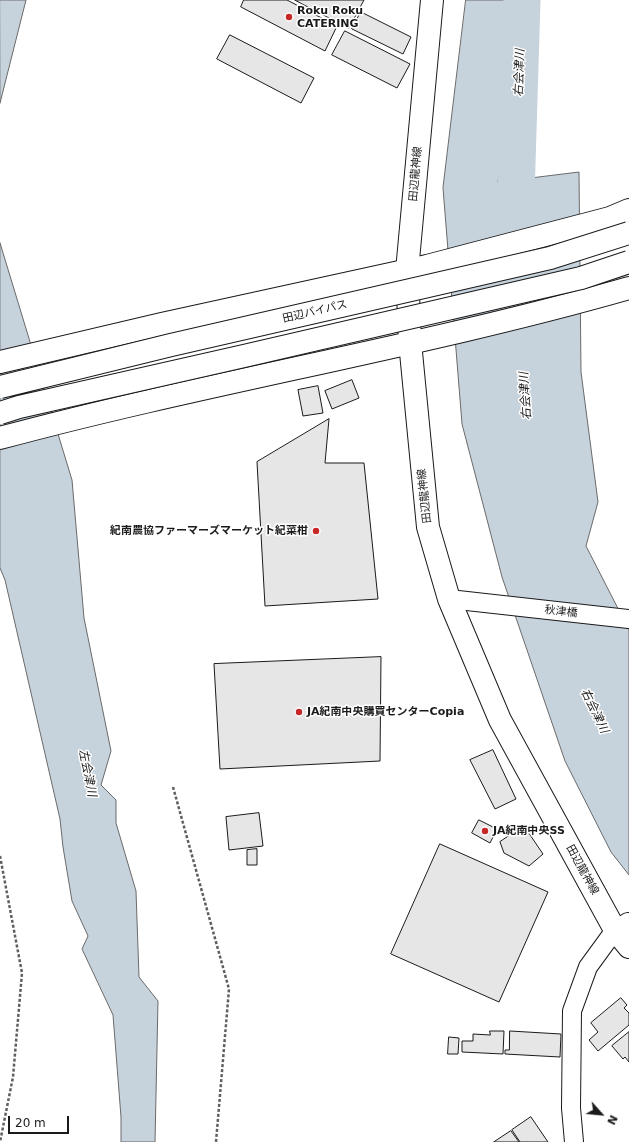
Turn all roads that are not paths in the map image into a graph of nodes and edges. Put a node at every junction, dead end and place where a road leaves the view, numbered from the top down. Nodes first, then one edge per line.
1 (432, 0) edge
2 (619, 214) edge
3 (629, 233) edge
4 (629, 262) edge
5 (417, 269) junction
6 (621, 290) edge
7 (410, 342) junction
8 (0, 362) edge
9 (0, 387) edge
10 (0, 413) edge
11 (0, 438) edge
12 (449, 599) junction
13 (629, 619) edge
14 (622, 926) edge
15 (629, 947) edge
16 (574, 1142) edge

1 - 5 main road, 田辺龍神線
2 - 5 main road
3 - 9 main road, 田辺バイパス, bridge
4 - 10 main road, bridge
5 - 7 main road, 田辺龍神線
5 - 8 main road
6 - 7 main road
7 - 11 main road
7 - 12 main road, 田辺龍神線
12 - 13 street, 秋津橋
12 - 14 main road, 田辺龍神線
14 - 15 main road, 田辺龍神線
14 - 16 street

